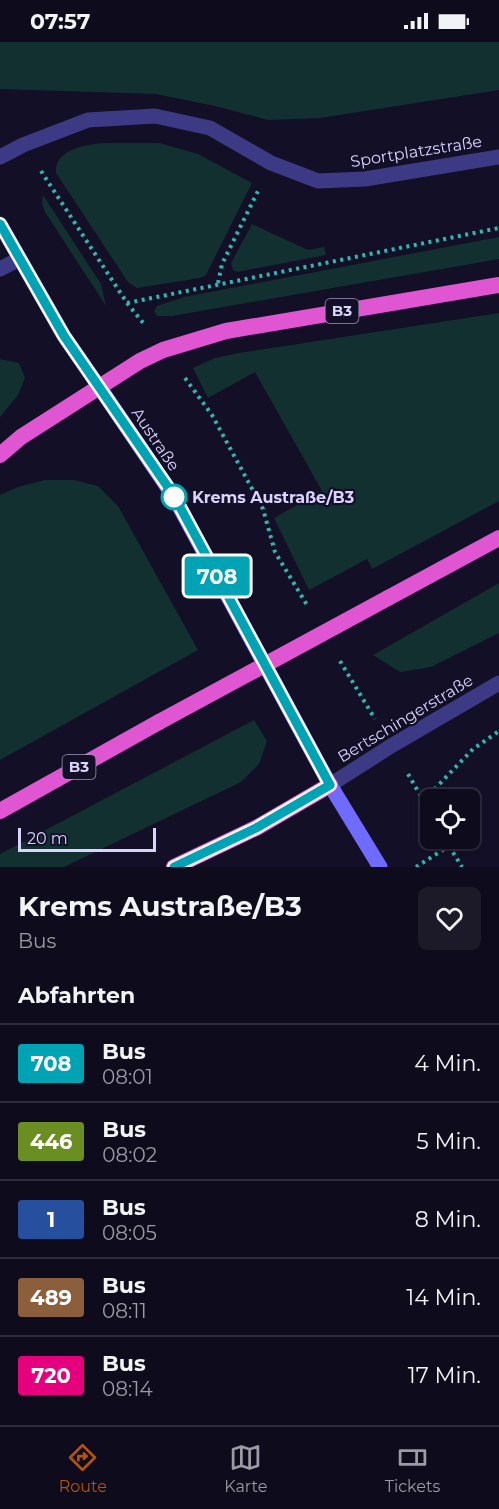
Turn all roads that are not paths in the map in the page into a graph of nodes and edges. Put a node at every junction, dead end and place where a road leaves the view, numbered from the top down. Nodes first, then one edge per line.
1 (0, 157) edge
2 (499, 157) edge
3 (0, 224) edge
4 (19, 259) junction
5 (0, 269) edge
6 (499, 285) edge
7 (100, 388) junction
8 (0, 455) edge
9 (499, 538) edge
10 (499, 683) edge
11 (159, 722) junction
12 (330, 785) junction
13 (0, 802) edge
14 (0, 811) edge
15 (174, 867) edge
16 (380, 867) edge

1 - 2 street, Sportplatzstraße
3 - 4 street, Austraße
4 - 5 street
4 - 7 street, Austraße
6 - 7 highway, B3
7 - 8 highway
7 - 12 main road, Austraße
9 - 11 highway, B3, bridge
10 - 12 street, Bertschingerstraße
11 - 13 highway, B3
11 - 14 highway, B3
12 - 15 highway
12 - 16 main road, Austraße

